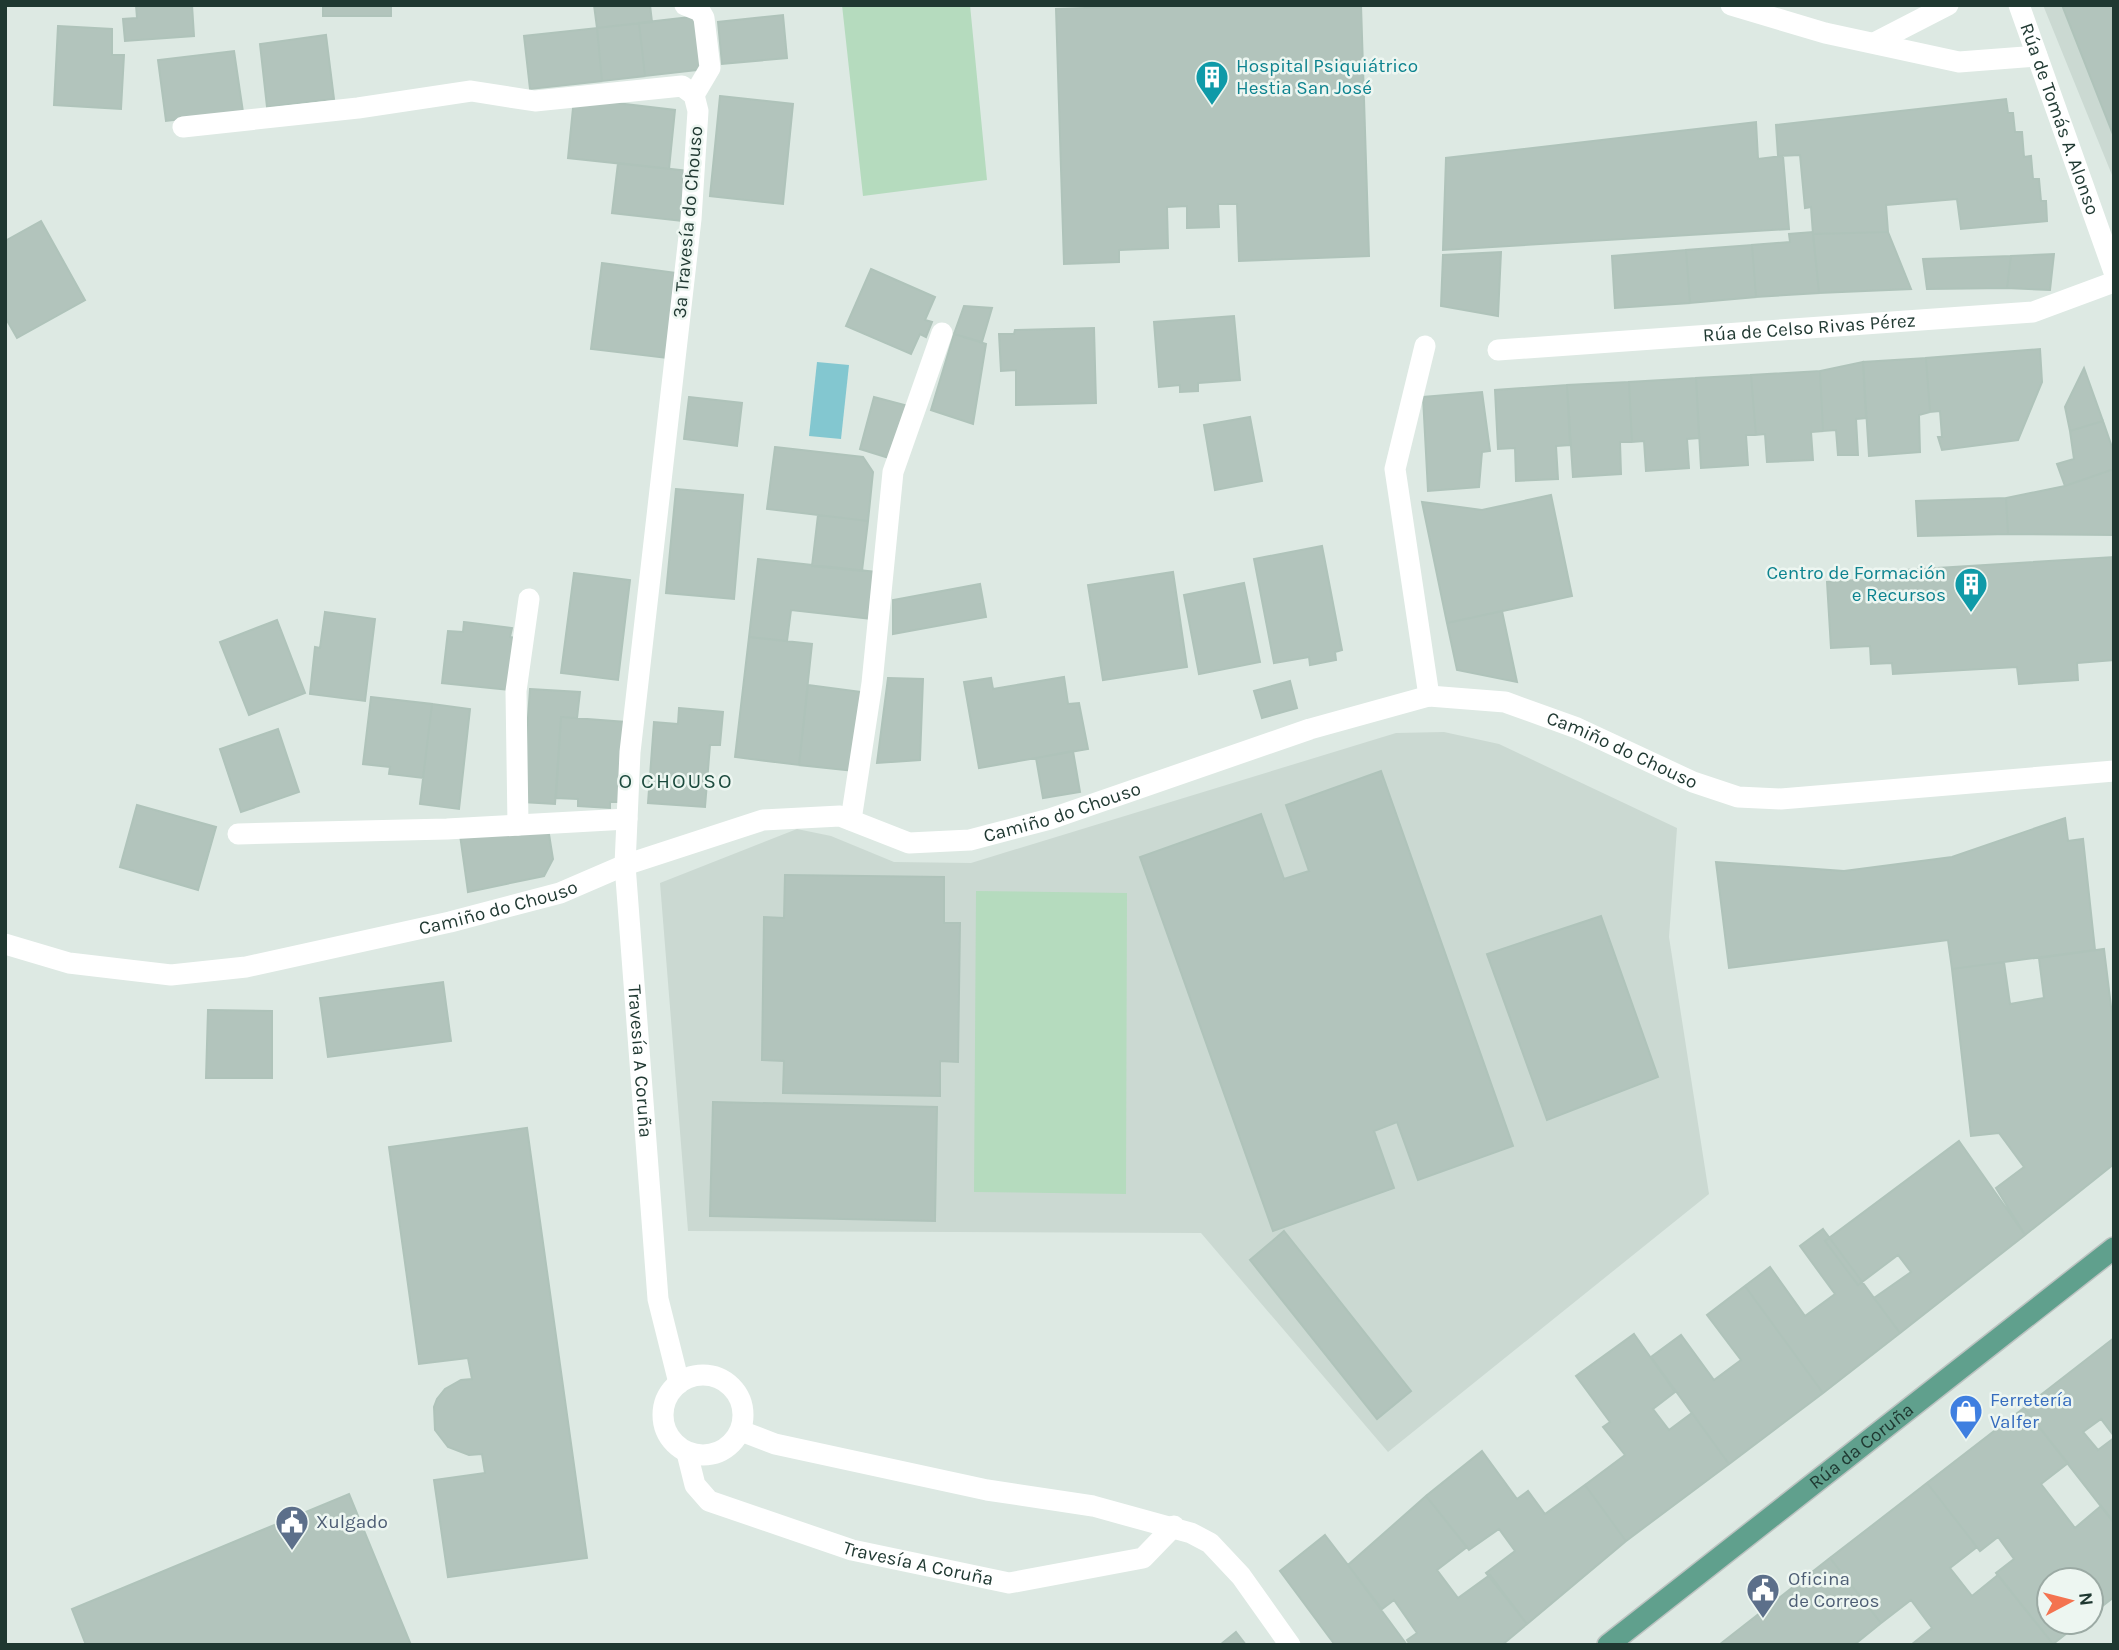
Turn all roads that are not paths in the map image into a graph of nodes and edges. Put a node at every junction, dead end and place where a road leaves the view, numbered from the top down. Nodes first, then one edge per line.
1 (670, 5) edge
2 (683, 5) edge
3 (1731, 5) edge
4 (1948, 5) edge
5 (2019, 5) edge
6 (1877, 42) junction
7 (2037, 56) junction
8 (694, 95) junction
9 (183, 127) dead end
10 (2114, 272) edge
11 (2114, 282) edge
12 (942, 333) dead end
13 (1425, 346) dead end
14 (1498, 350) dead end
15 (529, 598) dead end
16 (1429, 696) junction
17 (2114, 771) edge
18 (627, 819) junction
19 (851, 820) junction
20 (519, 825) junction
21 (238, 834) dead end
22 (625, 865) junction
23 (5, 944) edge
24 (2114, 1248) edge
25 (678, 1383) junction
26 (741, 1431) junction
27 (687, 1453) junction
28 (1174, 1526) junction
29 (1290, 1645) edge
30 (1608, 1645) edge

1 - 2 street
2 - 8 street
3 - 6 street
4 - 6 street
5 - 7 street, Rúa de Tomás A. Alonso
6 - 7 street
7 - 10 street, Rúa de Tomás A. Alonso
8 - 9 street
8 - 18 street, 3ª Travesía do Chouso
11 - 14 street, Rúa de Celso Rivas Pérez
12 - 19 street
13 - 16 street
15 - 20 street
16 - 17 street, Camiño do Chouso
16 - 19 street, Camiño do Chouso
18 - 20 street
18 - 22 street, 3ª Travesía do Chouso
19 - 22 street, Camiño do Chouso
20 - 21 street
22 - 23 street, Camiño do Chouso
22 - 25 street, Travesía A Coruña
24 - 30 main road, Rúa da Coruña
25 - 26 street
25 - 27 street, Travesía A Coruña
26 - 27 street
26 - 28 street
27 - 28 street, Travesía A Coruña
28 - 29 street

